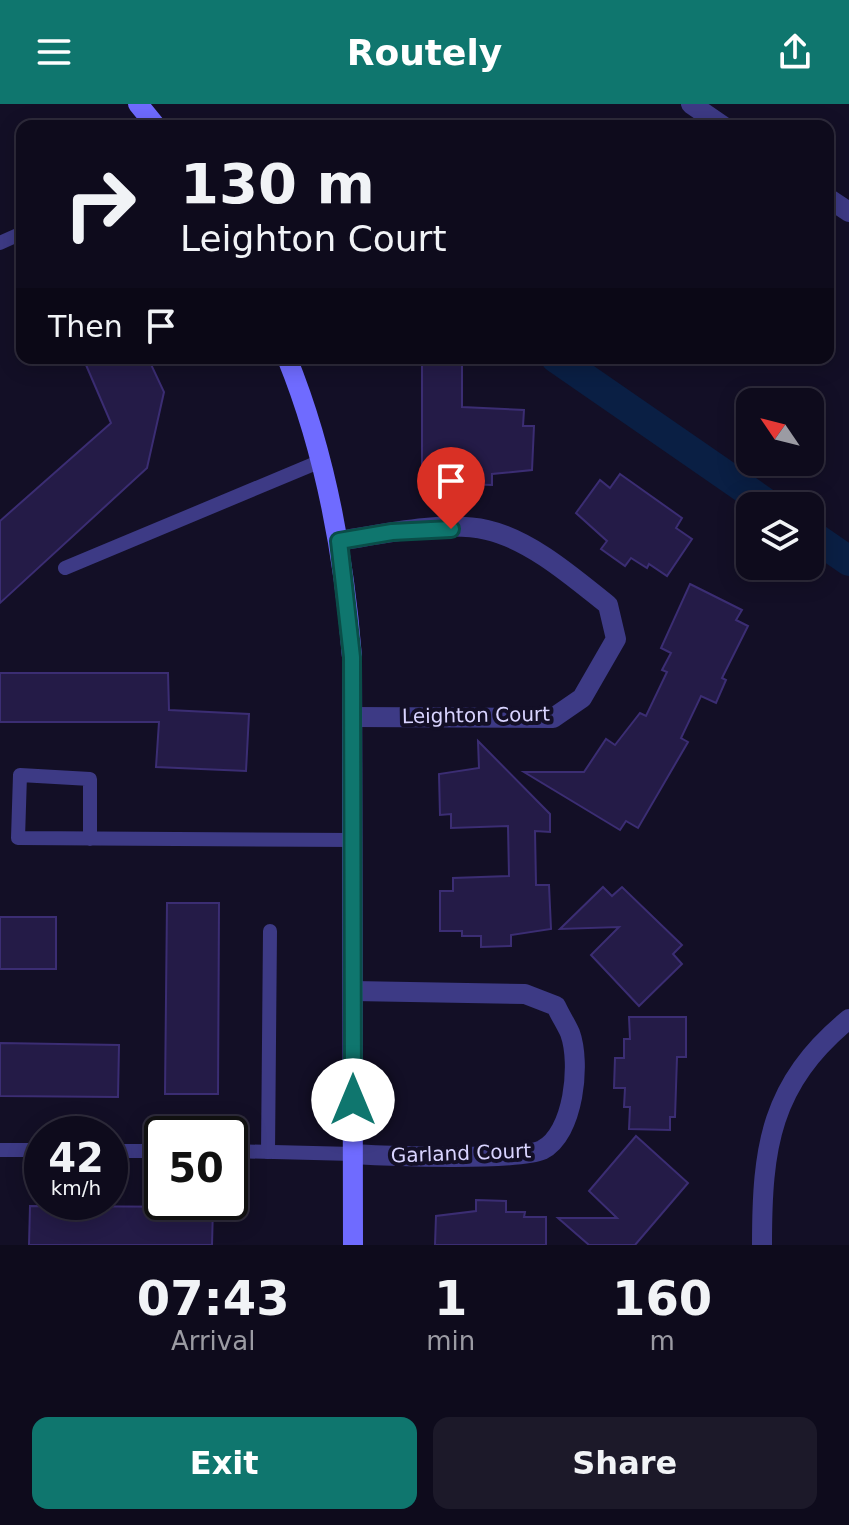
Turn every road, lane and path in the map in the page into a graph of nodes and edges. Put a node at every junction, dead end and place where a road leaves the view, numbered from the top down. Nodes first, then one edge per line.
1 (138, 104) edge
2 (691, 104) edge
3 (151, 120) edge
4 (714, 120) edge
5 (289, 364) edge
6 (321, 461) junction
7 (339, 541) junction
8 (65, 568) dead end
9 (354, 717) junction
10 (90, 839) junction
11 (354, 840) junction
12 (270, 931) dead end
13 (353, 991) junction
14 (849, 1019) edge
15 (0, 1150) edge
16 (24, 1150) edge
17 (248, 1151) edge
18 (268, 1152) junction
19 (353, 1154) junction
20 (353, 1245) edge
21 (762, 1245) edge

1 - 3 main road
2 - 4 street
5 - 6 main road
6 - 7 main road
6 - 8 lane
7 - 9 main road
7 - 9 street, Leighton Court
9 - 11 main road
10 - 10 lane
10 - 11 lane
11 - 13 main road
12 - 18 lane
13 - 19 main road
13 - 19 street, Garland Court
14 - 21 street
15 - 16 lane
17 - 18 lane
18 - 19 lane
19 - 20 main road

